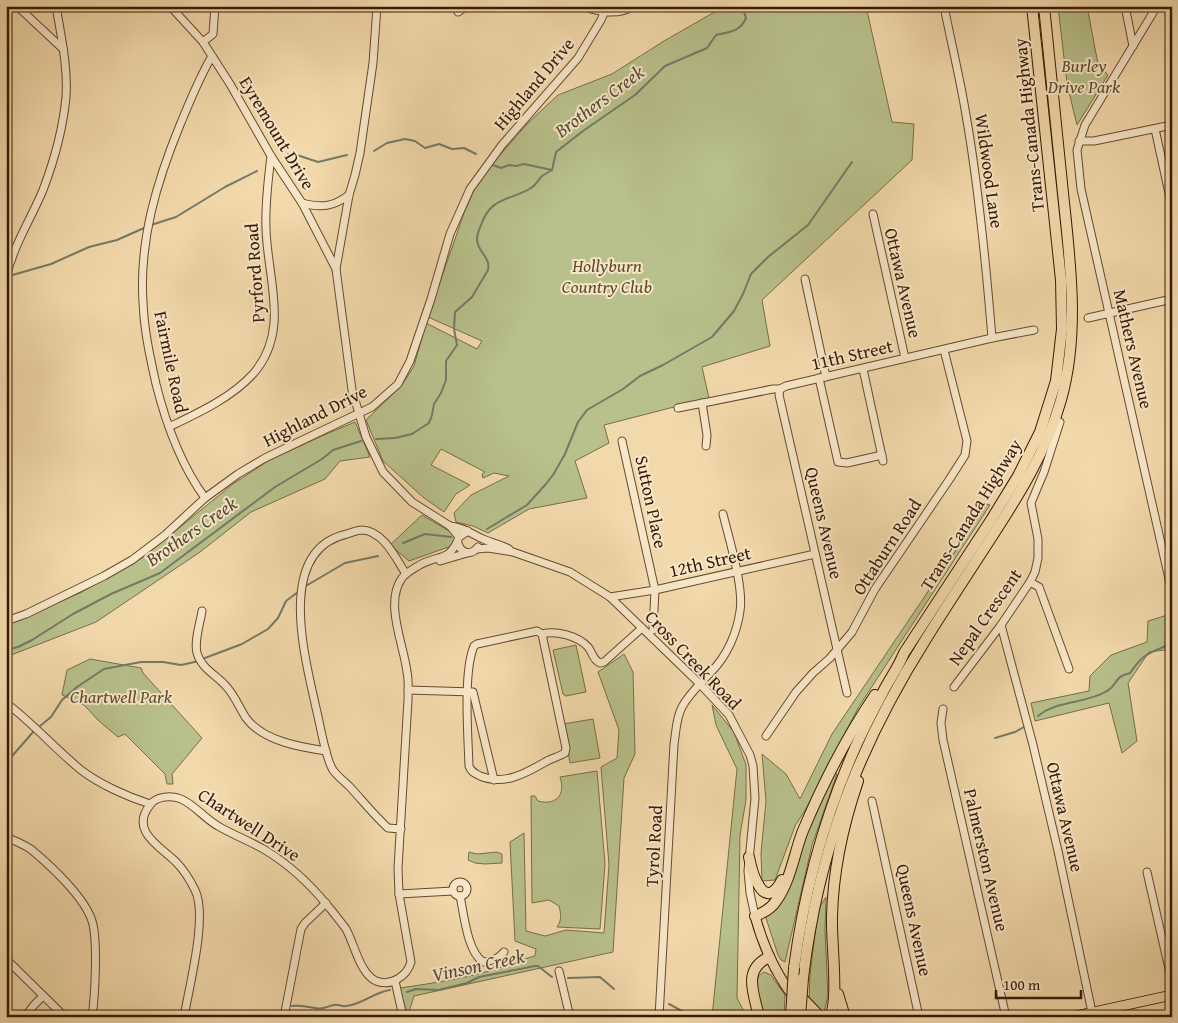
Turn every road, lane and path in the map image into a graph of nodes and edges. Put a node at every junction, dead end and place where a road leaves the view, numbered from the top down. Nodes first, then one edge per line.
1 (17, 6) edge
2 (56, 6) edge
3 (170, 6) edge
4 (215, 6) edge
5 (377, 6) edge
6 (467, 6) edge
7 (581, 6) edge
8 (634, 6) edge
9 (957, 6) edge
10 (1031, 6) edge
11 (1044, 6) edge
12 (1125, 6) edge
13 (1157, 6) edge
14 (944, 8) edge
15 (606, 9) edge
16 (458, 12) dead end
17 (203, 42) junction
18 (1134, 46) junction
19 (63, 49) junction
20 (212, 56) junction
21 (1172, 125) edge
22 (1155, 129) junction
23 (1079, 141) junction
24 (271, 156) junction
25 (349, 194) junction
26 (302, 203) junction
27 (1172, 207) edge
28 (873, 214) dead end
29 (336, 269) junction
30 (6, 278) edge
31 (805, 279) dead end
32 (1172, 299) edge
33 (1110, 313) junction
34 (1088, 318) dead end
35 (1034, 330) dead end
36 (992, 338) junction
37 (944, 350) junction
38 (905, 358) junction
39 (863, 369) junction
40 (823, 377) junction
41 (780, 389) junction
42 (702, 403) junction
43 (678, 408) dead end
44 (358, 414) junction
45 (1060, 422) dead end
46 (170, 427) junction
47 (622, 441) dead end
48 (706, 446) dead end
49 (205, 498) junction
50 (723, 514) dead end
51 (450, 526) junction
52 (468, 532) junction
53 (477, 536) junction
54 (458, 540) junction
55 (476, 549) junction
56 (513, 552) junction
57 (467, 553) junction
58 (815, 554) junction
59 (430, 562) junction
60 (736, 571) junction
61 (406, 574) junction
62 (1030, 582) junction
63 (655, 590) junction
64 (1172, 592) edge
65 (610, 597) junction
66 (202, 611) dead end
67 (6, 621) edge
68 (1002, 625) junction
69 (642, 628) junction
70 (653, 630) dead end
71 (542, 634) junction
72 (926, 638) junction
73 (838, 650) junction
74 (904, 652) junction
75 (1069, 669) dead end
76 (700, 684) junction
77 (954, 687) dead end
78 (408, 690) junction
79 (468, 691) junction
80 (847, 693) dead end
81 (6, 703) edge
82 (943, 709) dead end
83 (766, 736) dead end
84 (326, 751) junction
85 (494, 780) junction
86 (872, 801) dead end
87 (150, 804) junction
88 (401, 830) junction
89 (6, 837) edge
90 (795, 854) junction
91 (749, 857) junction
92 (1147, 872) dead end
93 (453, 891) junction
94 (399, 894) junction
95 (460, 896) junction
96 (326, 903) junction
97 (755, 916) junction
98 (504, 952) dead end
99 (769, 957) junction
100 (6, 959) edge
101 (559, 970) dead end
102 (833, 976) junction
103 (395, 981) junction
104 (1172, 982) edge
105 (1172, 994) edge
106 (43, 996) junction
107 (1093, 1015) edge
108 (25, 1017) edge
109 (65, 1017) edge
110 (92, 1017) edge
111 (184, 1017) edge
112 (284, 1017) edge
113 (403, 1017) edge
114 (570, 1017) edge
115 (659, 1017) edge
116 (759, 1017) edge
117 (791, 1017) edge
118 (800, 1017) edge
119 (811, 1017) edge
120 (821, 1017) edge
121 (830, 1017) edge
122 (845, 1017) edge
123 (919, 1017) edge
124 (1006, 1017) edge
125 (1071, 1017) edge

1 - 19 street
2 - 19 street
3 - 17 street, Eyremount Drive
4 - 17 street
5 - 25 street
6 - 16 street
7 - 15 street
8 - 15 street
9 - 14 street, Wildwood Lane
10 - 74 highway, Trans-Canada Highway
11 - 72 highway, Trans-Canada Highway
12 - 18 street
13 - 18 street
14 - 36 street, Wildwood Lane
15 - 44 street, Highland Drive
17 - 20 street, Eyremount Drive
18 - 23 street
19 - 30 street
20 - 24 street, Eyremount Drive
20 - 46 street, Fairmile Road
21 - 22 street
22 - 23 street
22 - 27 street
23 - 33 street, Mathers Avenue
24 - 26 street, Eyremount Drive
24 - 46 street, Pyrford Road
25 - 26 street, Eyremount Drive
25 - 29 street
26 - 29 street
28 - 38 street, Ottawa Avenue
29 - 44 street
31 - 40 street
32 - 33 street
33 - 34 street
33 - 64 street, Mathers Avenue
35 - 36 street, 11th Street
36 - 37 street, 11th Street
37 - 38 street, 11th Street
37 - 73 street, Ottaburn Road
38 - 39 street, 11th Street
39 - 40 street, 11th Street
39 - 40 street
40 - 41 street, 11th Street
41 - 42 street, 11th Street
41 - 58 street, Queens Avenue
42 - 43 street, 11th Street
42 - 48 street
44 - 49 street, Highland Drive
44 - 51 street
45 - 62 street, Nepal Crescent
46 - 49 street, Fairmile Road
47 - 63 street, Sutton Place
49 - 67 street, Highland Drive
50 - 60 street, Tyrol Road
51 - 52 street
51 - 54 street
52 - 53 street
52 - 54 street
53 - 55 street
53 - 56 street, Cross Creek Road
54 - 57 street
54 - 59 street
55 - 56 street, Cross Creek Road
55 - 57 street
56 - 65 street, Cross Creek Road
57 - 59 street
58 - 60 street, 12th Street
58 - 73 street, Queens Avenue
59 - 61 street
60 - 63 street, 12th Street
60 - 76 street, Tyrol Road
61 - 78 street
61 - 84 street
62 - 68 street, Nepal Crescent
62 - 75 street
63 - 65 street, 12th Street
63 - 70 street, Sutton Place
65 - 69 street, Cross Creek Road
66 - 84 street
68 - 77 street, Nepal Crescent
68 - 107 street, Ottawa Avenue
69 - 71 street
69 - 76 street, Cross Creek Road
71 - 79 street
71 - 85 street
72 - 102 highway
72 - 118 highway, Trans-Canada Highway, bridge
73 - 80 street, Queens Avenue
73 - 83 street, Ottaburn Road
74 - 90 highway
74 - 117 highway, Trans-Canada Highway, bridge
76 - 91 street, Cross Creek Road
76 - 115 street, Tyrol Road
78 - 79 street
78 - 88 street
79 - 85 street
79 - 85 street
81 - 87 street
82 - 124 street, Palmerston Avenue
84 - 88 street
86 - 123 street, Queens Avenue
87 - 96 street, Chartwell Drive
87 - 111 street
88 - 94 street
89 - 110 street
90 - 91 highway
90 - 97 highway
91 - 97 street, Cross Creek Road
92 - 104 street
93 - 94 street
93 - 95 street
93 - 95 street
94 - 103 street
95 - 98 street
96 - 103 street, Chartwell Drive
96 - 112 street
97 - 99 main road
99 - 116 highway
99 - 119 main road
99 - 120 main road
100 - 106 street
101 - 114 street
102 - 121 highway
102 - 122 highway
103 - 113 street
105 - 107 main road
106 - 108 street
106 - 109 street
107 - 125 main road

